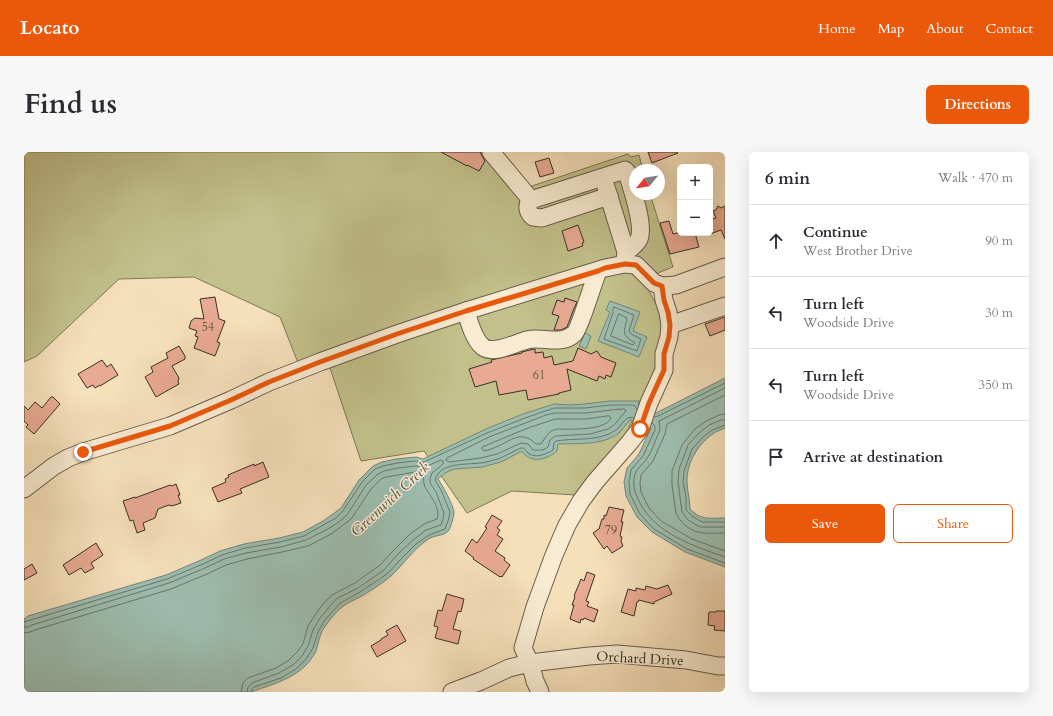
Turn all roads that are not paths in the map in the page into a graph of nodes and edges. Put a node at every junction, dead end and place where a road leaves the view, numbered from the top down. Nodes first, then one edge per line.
1 (491, 152) edge
2 (603, 177) junction
3 (609, 196) junction
4 (531, 200) junction
5 (626, 258) junction
6 (725, 267) edge
7 (598, 271) junction
8 (662, 286) junction
9 (725, 306) edge
10 (466, 311) junction
11 (670, 325) junction
12 (24, 489) edge
13 (530, 663) junction
14 (725, 666) edge
15 (452, 692) edge
16 (540, 692) edge

1 - 4 street
2 - 3 street
2 - 4 street
2 - 5 street
3 - 4 street
3 - 5 street
5 - 7 street
5 - 8 street
6 - 8 street
7 - 10 street
7 - 10 street
8 - 11 street
9 - 11 street
10 - 12 street
11 - 13 street
13 - 14 street, Orchard Drive
13 - 15 street, Orchard Drive
13 - 16 street

